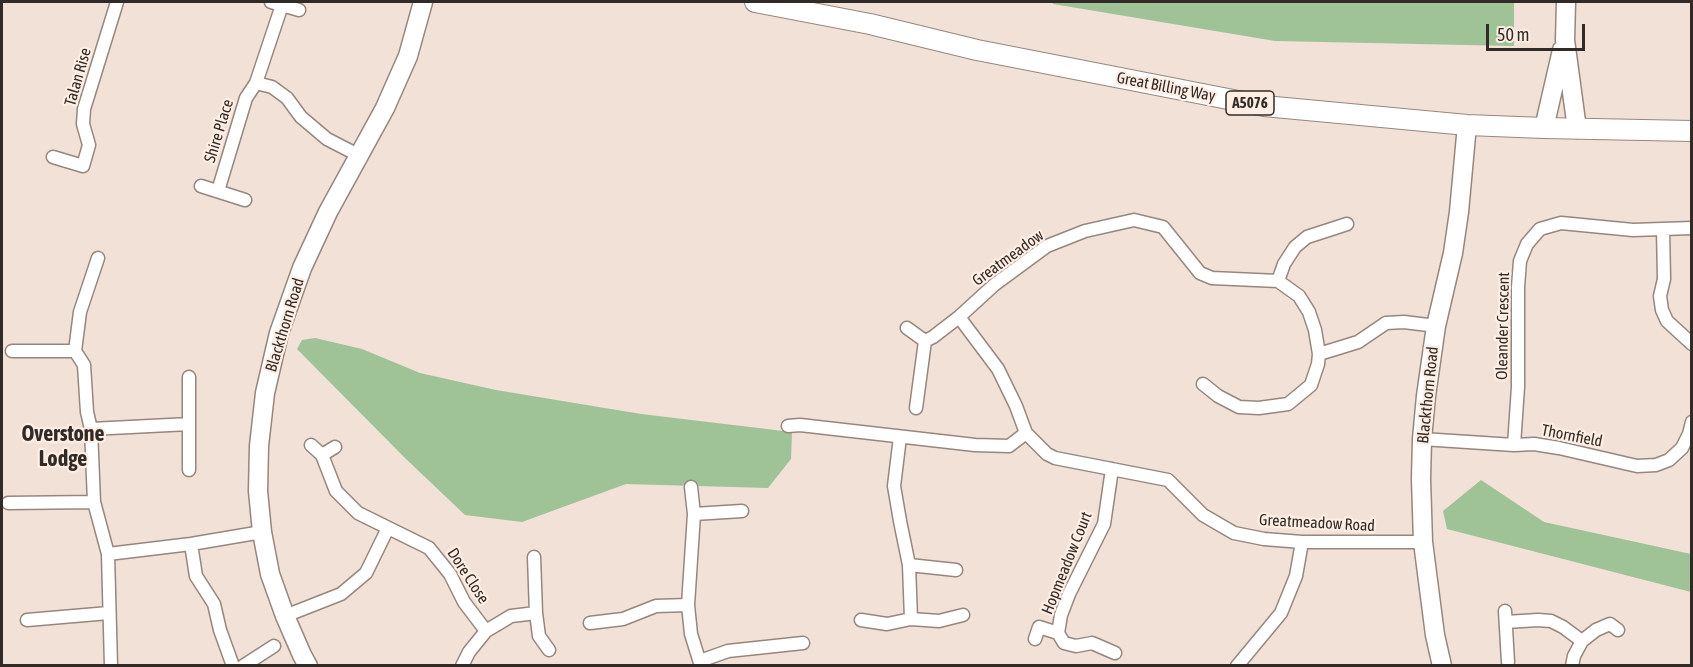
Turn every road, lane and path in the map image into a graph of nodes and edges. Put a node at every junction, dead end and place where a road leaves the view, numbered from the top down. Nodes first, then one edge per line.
1 (117, 2) edge
2 (423, 2) edge
3 (755, 2) edge
4 (1566, 2) edge
5 (277, 3) edge
6 (299, 10) dead end
7 (1565, 40) junction
8 (256, 83) junction
9 (1467, 125) junction
10 (1544, 128) junction
11 (1577, 129) junction
12 (1692, 131) edge
13 (360, 156) junction
14 (53, 157) dead end
15 (201, 186) dead end
16 (218, 191) junction
17 (245, 200) dead end
18 (1347, 224) dead end
19 (1692, 228) edge
20 (1663, 229) junction
21 (98, 258) dead end
22 (1278, 281) junction
23 (958, 317) junction
24 (1436, 326) junction
25 (907, 328) dead end
26 (925, 341) junction
27 (1692, 344) edge
28 (12, 351) dead end
29 (75, 351) junction
30 (1319, 354) junction
31 (189, 376) dead end
32 (1203, 384) dead end
33 (916, 408) dead end
34 (1692, 422) edge
35 (189, 424) junction
36 (788, 426) dead end
37 (91, 429) junction
38 (1026, 433) junction
39 (900, 437) junction
40 (1422, 439) junction
41 (311, 445) dead end
42 (1514, 445) junction
43 (335, 447) dead end
44 (322, 455) junction
45 (1112, 469) junction
46 (189, 470) dead end
47 (691, 487) dead end
48 (94, 502) junction
49 (8, 503) dead end
50 (742, 511) dead end
51 (694, 514) junction
52 (387, 528) junction
53 (262, 532) junction
54 (1302, 542) junction
55 (1423, 542) junction
56 (191, 544) junction
57 (108, 554) junction
58 (534, 557) dead end
59 (909, 565) junction
60 (956, 570) dead end
61 (688, 605) junction
62 (110, 613) junction
63 (536, 613) junction
64 (963, 615) dead end
65 (285, 616) junction
66 (911, 619) junction
67 (27, 620) dead end
68 (861, 620) dead end
69 (1613, 622) dead end
70 (590, 623) dead end
71 (486, 631) junction
72 (1058, 633) junction
73 (1035, 639) dead end
74 (1582, 641) junction
75 (803, 644) dead end
76 (274, 646) dead end
77 (549, 650) dead end
78 (1115, 653) dead end
79 (1508, 662) dead end
80 (700, 663) edge
81 (111, 666) edge
82 (233, 666) edge
83 (243, 666) edge
84 (308, 666) edge
85 (462, 666) edge
86 (1238, 666) edge
87 (1442, 666) edge
88 (1572, 666) edge

1 - 14 street, Talan Rise
2 - 13 street, Blackthorn Road
3 - 9 main road, Great Billing Way / A5076
4 - 7 street
5 - 6 street
5 - 8 street, Shire Place
7 - 10 street
7 - 11 street
8 - 13 street
8 - 16 street, Shire Place
9 - 10 main road, Great Billing Way / A5076
9 - 24 street, Blackthorn Road
10 - 11 main road, Great Billing Way / A5076
11 - 12 main road, Great Billing Way / A5076
13 - 53 street, Blackthorn Road
15 - 16 street
16 - 17 street
18 - 22 street
19 - 20 street, Oleander Crescent
20 - 27 street
20 - 42 street, Oleander Crescent
21 - 29 street
22 - 23 street, Greatmeadow
22 - 30 street
23 - 26 street, Greatmeadow
23 - 38 street, Greatmeadow Road
24 - 30 street
24 - 40 street, Blackthorn Road
25 - 26 street
26 - 33 street
28 - 29 street
29 - 37 street
30 - 32 street
31 - 35 street
34 - 42 street, Thornfield
35 - 37 street
35 - 46 street
36 - 39 street
37 - 48 street
38 - 39 street
38 - 45 street, Greatmeadow Road
39 - 59 street
40 - 42 street, Thornfield
40 - 55 street, Blackthorn Road
41 - 44 street, Dore Close
43 - 44 street
44 - 52 street, Dore Close
45 - 54 street, Greatmeadow Road
45 - 72 street, Hopmeadow Court
47 - 51 street
48 - 49 street
48 - 57 street
50 - 51 street
51 - 61 street
52 - 65 street
52 - 71 street, Dore Close
53 - 56 street
53 - 65 street, Blackthorn Road
54 - 55 street, Greatmeadow Road
54 - 86 street
55 - 87 street, Blackthorn Road
56 - 57 street
56 - 82 street
57 - 62 street
58 - 63 street
59 - 60 street
59 - 66 street
61 - 70 street
61 - 80 street
62 - 67 street
62 - 81 street
63 - 71 street, Dore Close
63 - 77 street
64 - 66 street
65 - 84 street, Blackthorn Road
66 - 68 street
69 - 74 street
71 - 85 street, Dore Close
72 - 73 street, Hopmeadow Court
72 - 78 street, Hopmeadow Court
74 - 79 street
74 - 88 street
75 - 80 street
76 - 83 street

